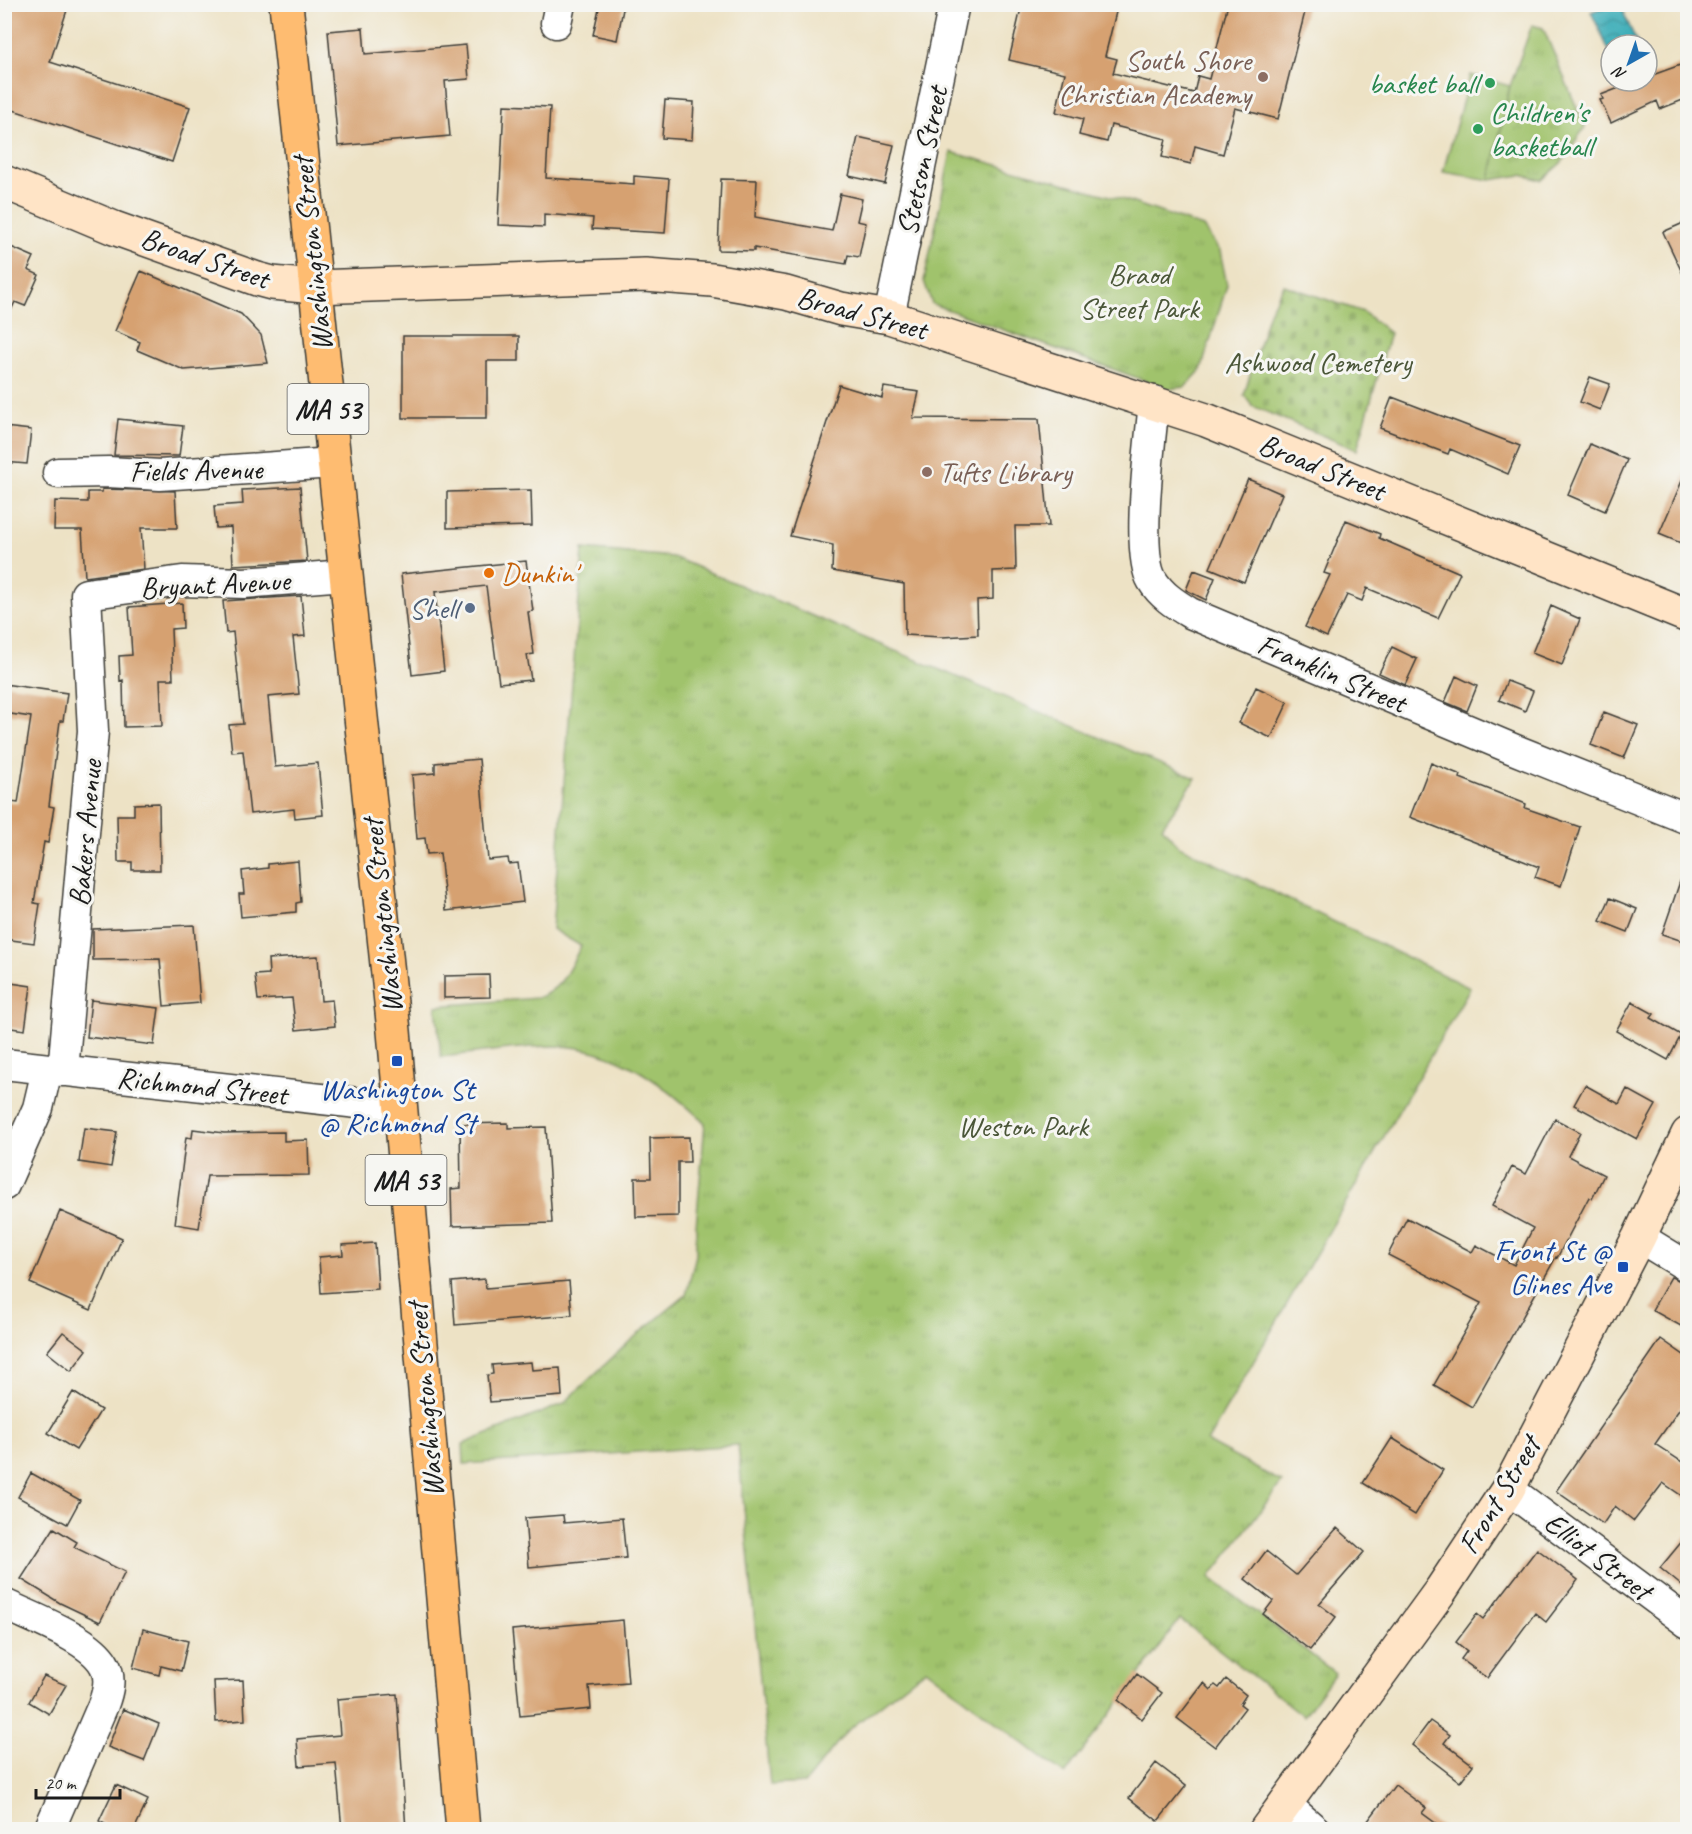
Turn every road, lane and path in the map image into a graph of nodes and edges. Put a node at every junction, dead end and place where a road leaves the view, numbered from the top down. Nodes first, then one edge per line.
1 (286, 4) edge
2 (954, 4) edge
3 (4, 182) edge
4 (315, 287) junction
5 (889, 317) junction
6 (1154, 401) junction
7 (333, 463) junction
8 (58, 473) dead end
9 (345, 575) junction
10 (86, 594) joint
11 (1688, 616) edge
12 (1688, 819) edge
13 (4, 1064) edge
14 (55, 1070) junction
15 (400, 1103) junction
16 (1688, 1134) edge
17 (4, 1185) edge
18 (1639, 1237) junction
19 (1688, 1267) edge
20 (1508, 1489) junction
21 (4, 1604) edge
22 (1688, 1623) edge
23 (1276, 1817) edge
24 (49, 1830) edge
25 (463, 1830) edge
26 (1315, 1830) edge

1 - 4 main road, Washington Street / MA 53
2 - 5 street, Stetson Street
3 - 4 street, Broad Street
4 - 5 street, Broad Street
4 - 7 main road, Washington Street / MA 53
5 - 6 street, Broad Street
6 - 11 street, Broad Street
6 - 12 street, Franklin Street
7 - 8 street, Fields Avenue
7 - 9 main road, Washington Street / MA 53
9 - 10 street, Bryant Avenue
9 - 15 main road, Washington Street / MA 53
10 - 14 street, Bakers Avenue
13 - 14 street, Richmond Street
14 - 15 street, Richmond Street
14 - 17 street, Bakers Avenue
15 - 25 main road, Washington Street / MA 53
16 - 18 street, Front Street
18 - 19 street
18 - 20 street, Front Street
20 - 22 street, Elliot Street
20 - 23 street, Front Street
21 - 24 street
23 - 26 street

